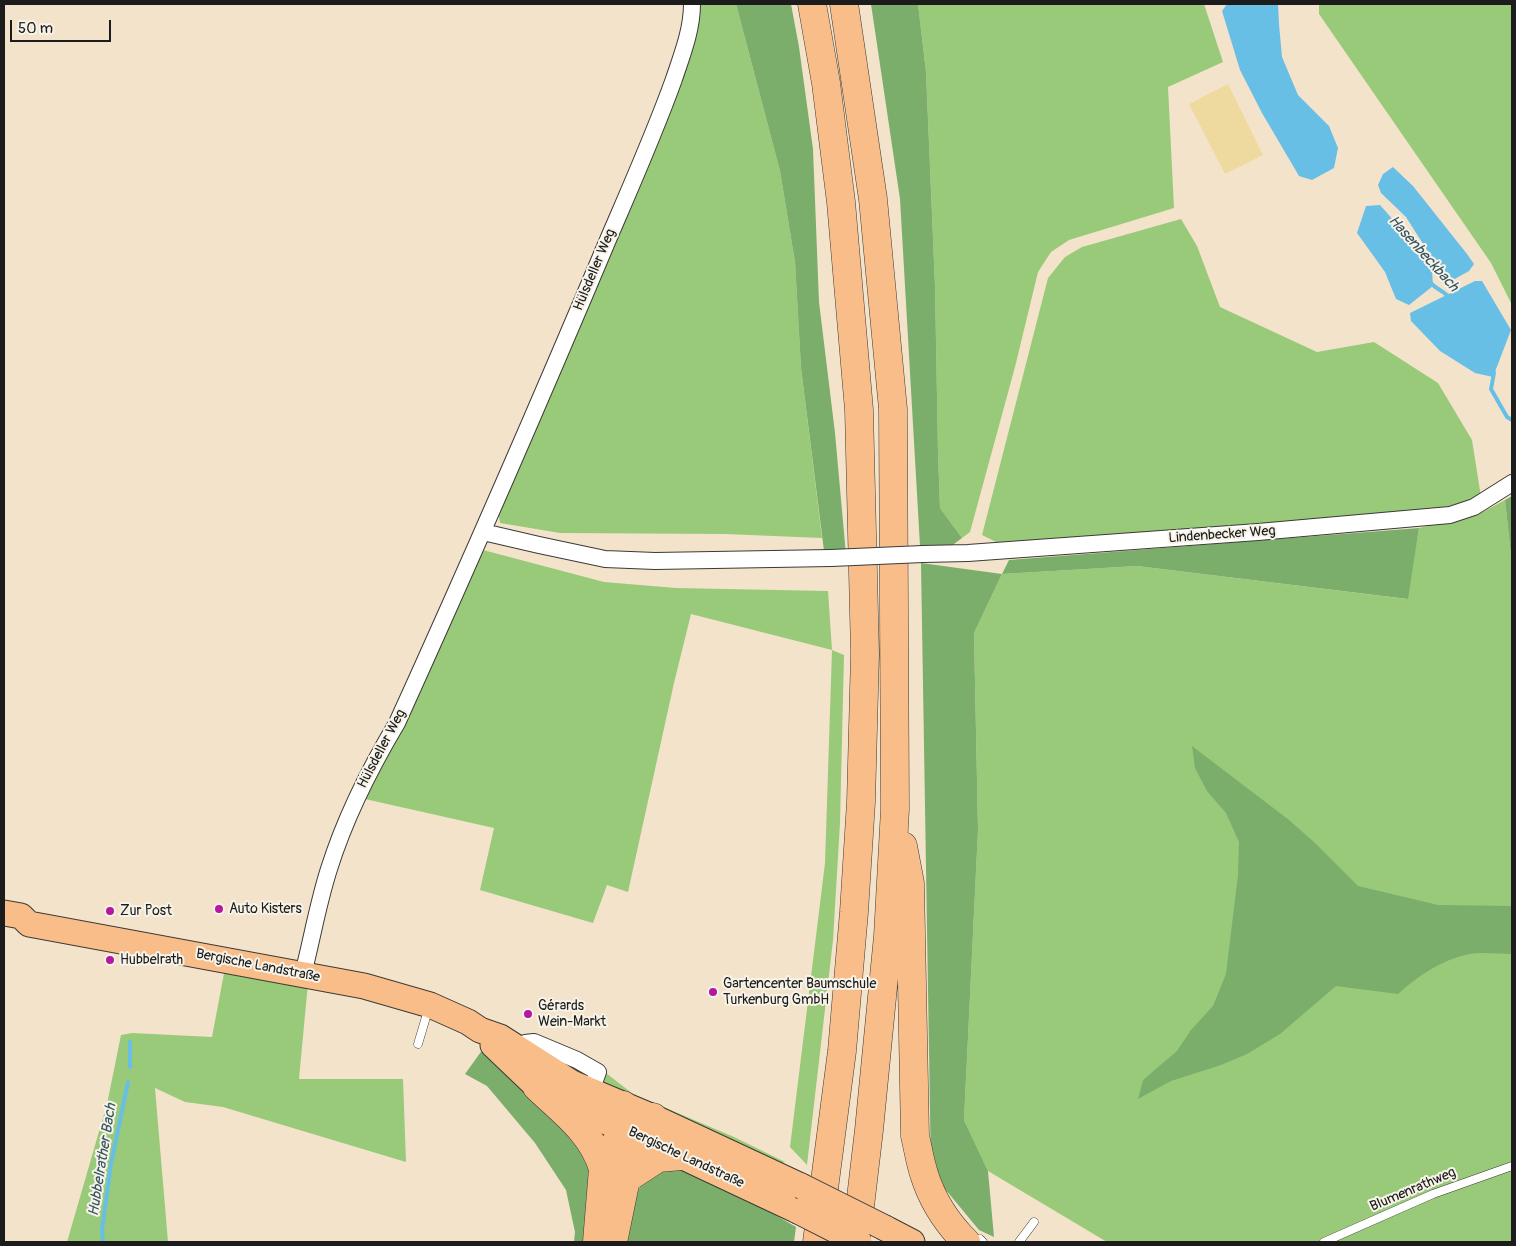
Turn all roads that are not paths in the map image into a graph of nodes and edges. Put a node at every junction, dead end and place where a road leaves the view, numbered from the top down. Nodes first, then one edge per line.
1 (692, 4) edge
2 (812, 4) edge
3 (844, 4) edge
4 (1512, 482) edge
5 (484, 532) junction
6 (895, 809) junction
7 (4, 913) edge
8 (29, 924) junction
9 (4, 927) edge
10 (303, 974) junction
11 (430, 1005) junction
12 (418, 1044) dead end
13 (518, 1058) junction
14 (544, 1090) junction
15 (591, 1092) junction
16 (634, 1122) junction
17 (681, 1156) junction
18 (1512, 1166) edge
19 (614, 1174) junction
20 (1034, 1222) dead end
21 (976, 1241) edge
22 (597, 1242) edge
23 (613, 1242) edge
24 (817, 1242) edge
25 (857, 1242) edge
26 (912, 1242) edge
27 (1019, 1242) edge
28 (1324, 1242) edge

1 - 5 street, Hülsdeller Weg
2 - 24 highway
3 - 6 highway
4 - 5 street, Lindenbecker Weg, bridge
5 - 10 street, Hülsdeller Weg
6 - 21 highway
6 - 25 highway
7 - 8 main road, Bergische Landstraße
8 - 9 main road, Bergische Landstraße
8 - 10 main road, Bergische Landstraße
10 - 11 main road, Bergische Landstraße
11 - 12 lane
11 - 13 main road, Bergische Landstraße
13 - 14 main road, Bergische Landstraße
13 - 15 main road, Bergische Landstraße
14 - 15 main road
14 - 16 main road, Bergische Landstraße
14 - 19 highway
15 - 16 main road, Bergische Landstraße
16 - 17 main road, Bergische Landstraße
16 - 19 highway
16 - 26 main road, Bergische Landstraße, bridge
17 - 19 highway
17 - 25 main road, Bergische Landstraße, bridge
18 - 28 lane, Blumenrathweg
19 - 22 highway
19 - 23 highway
20 - 27 lane

